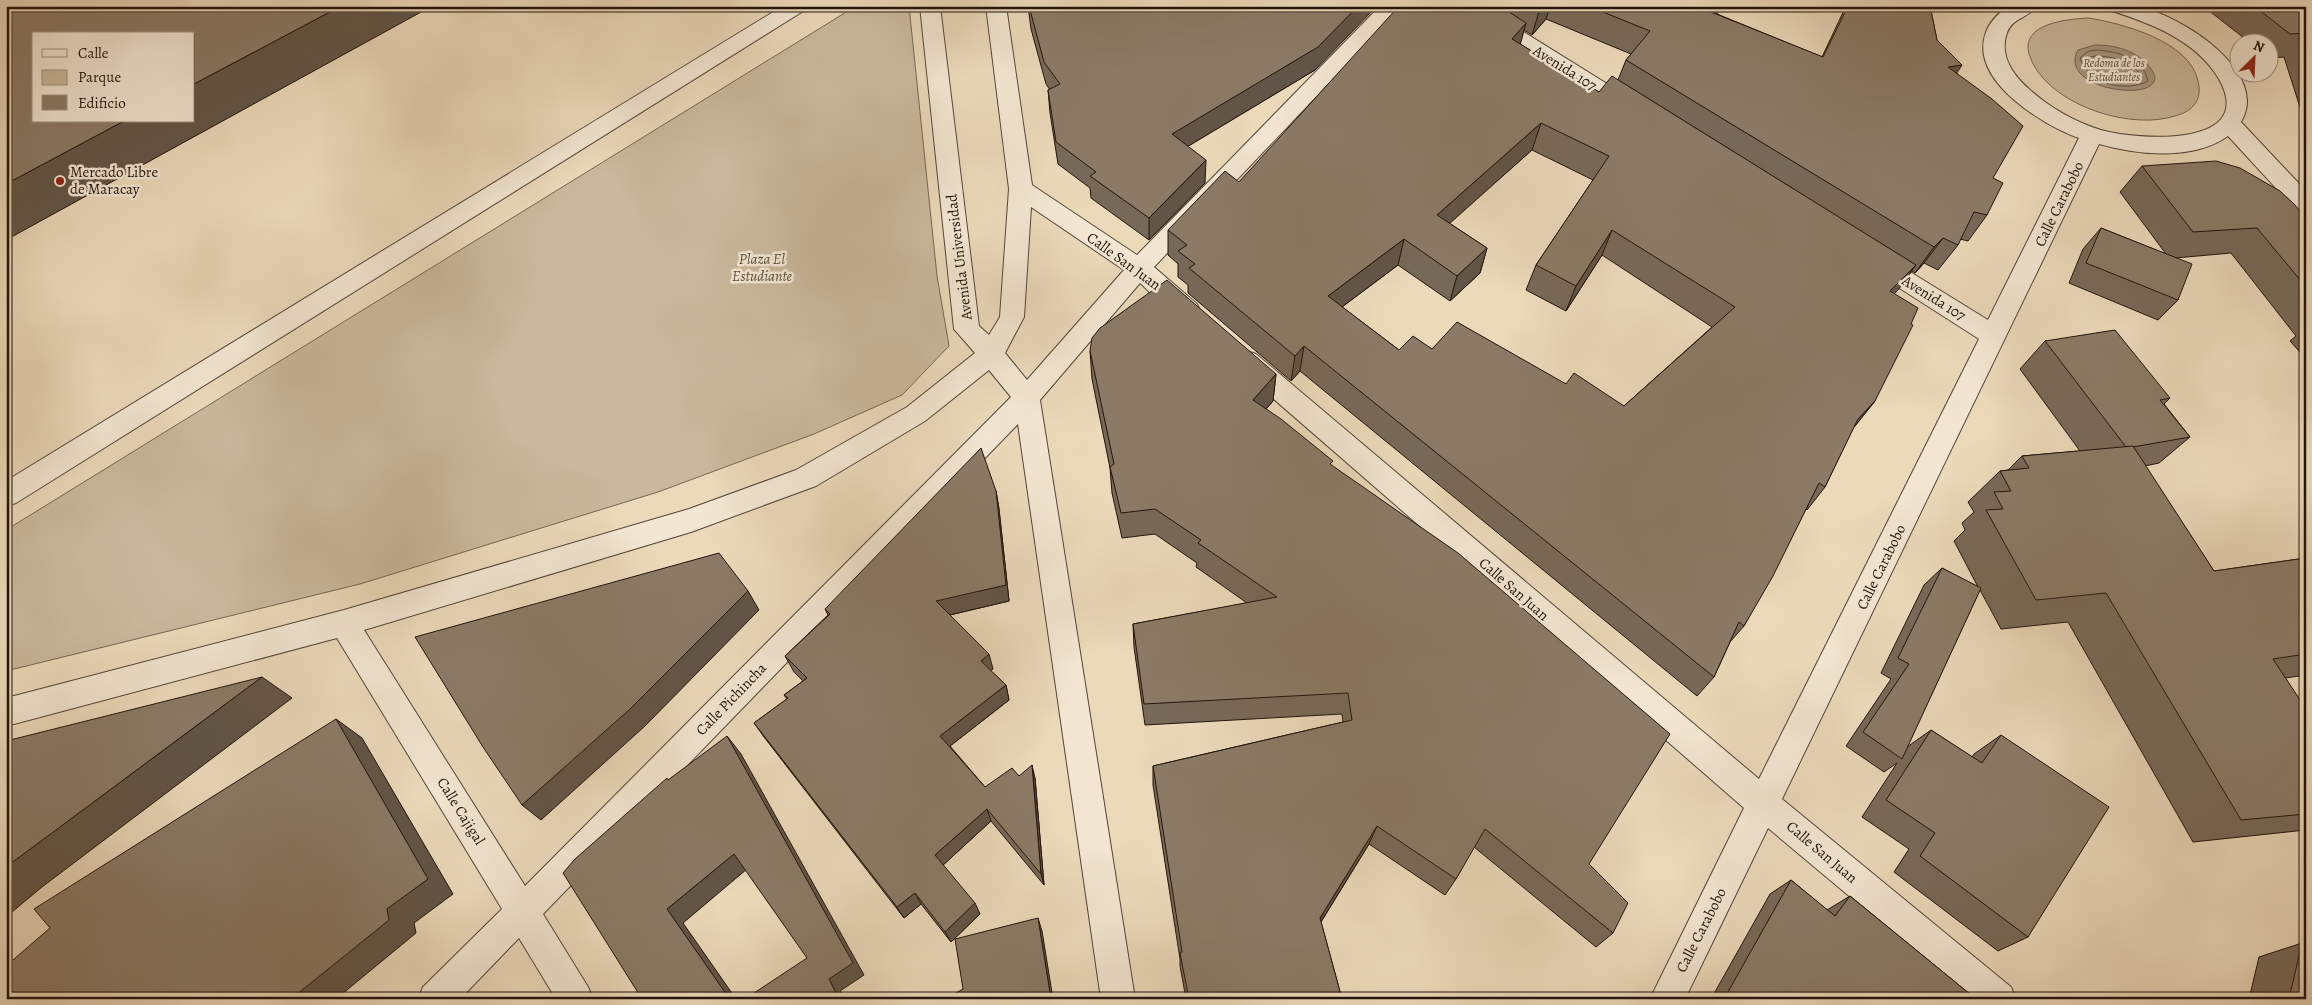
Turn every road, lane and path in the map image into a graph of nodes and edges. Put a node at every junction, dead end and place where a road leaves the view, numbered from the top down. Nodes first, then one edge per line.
1 (798, 6) edge
2 (930, 6) edge
3 (996, 6) edge
4 (1392, 6) edge
5 (1467, 6) edge
6 (2170, 6) edge
7 (2125, 8) edge
8 (2013, 9) edge
9 (2192, 39) junction
10 (1651, 121) edge
11 (2230, 124) junction
12 (2092, 135) junction
13 (1021, 190) junction
14 (2306, 206) edge
15 (1852, 247) edge
16 (1139, 268) junction
17 (1206, 326) edge
18 (1994, 336) junction
19 (1229, 346) edge
20 (992, 354) junction
21 (1027, 398) junction
22 (6, 495) edge
23 (344, 623) junction
24 (9, 710) edge
25 (1764, 804) junction
26 (523, 911) junction
27 (435, 999) edge
28 (576, 999) edge
29 (1118, 999) edge
30 (1667, 999) edge
31 (1999, 999) edge

1 - 22 street
2 - 20 street, Avenida Universidad
3 - 13 street
4 - 16 street, Calle Pichincha
5 - 10 street, Avenida 107
6 - 9 street
7 - 9 street
8 - 12 street
9 - 11 street
11 - 12 street
11 - 14 street
12 - 18 street, Calle Carabobo
13 - 16 street, Calle San Juan
13 - 20 street
15 - 18 street, Avenida 107
16 - 17 street, Calle San Juan
16 - 21 street, Calle Pichincha
18 - 25 street, Calle Carabobo
19 - 25 street, Calle San Juan
20 - 21 street, Avenida Universidad
20 - 23 street
21 - 26 street, Calle Pichincha
21 - 29 street
23 - 24 street
23 - 26 street, Calle Cajigal
25 - 30 street, Calle Carabobo
25 - 31 street, Calle San Juan
26 - 27 street, Calle Pichincha
26 - 28 street, Calle Cajigal

